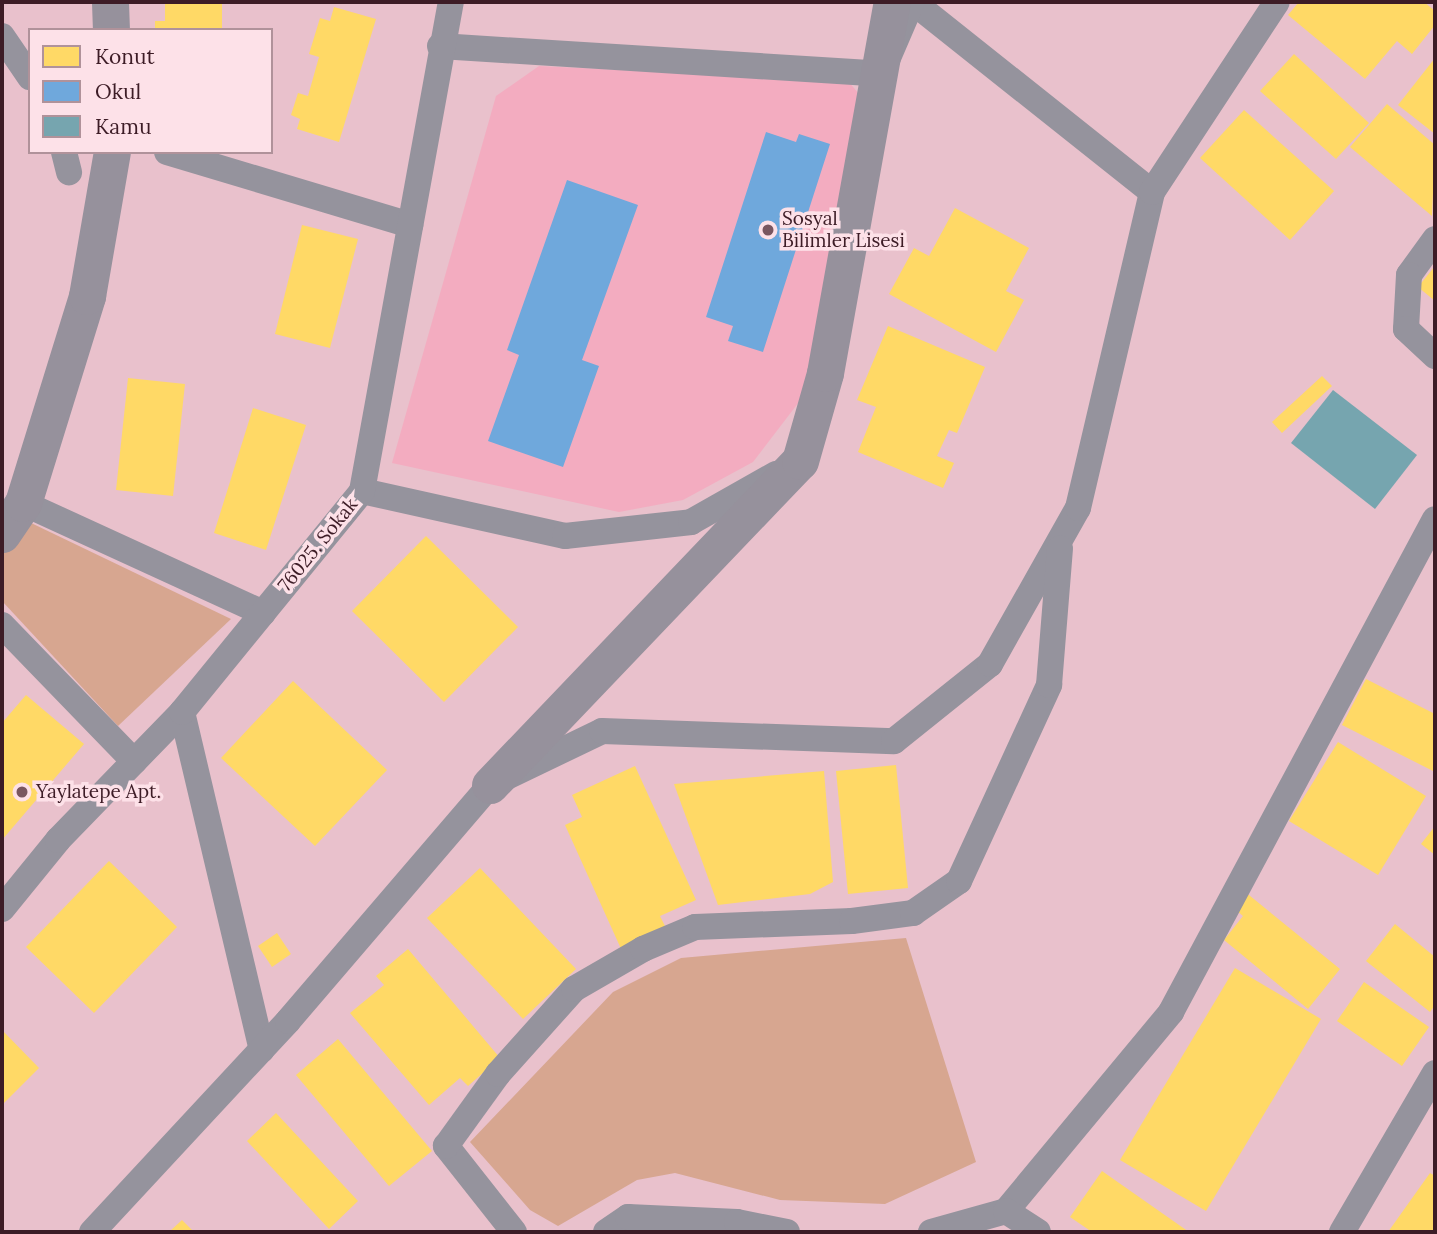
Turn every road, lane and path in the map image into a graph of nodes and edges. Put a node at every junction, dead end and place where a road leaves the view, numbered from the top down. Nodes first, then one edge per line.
1 (110, 2) edge
2 (450, 2) edge
3 (892, 2) edge
4 (912, 2) edge
5 (1278, 2) edge
6 (111, 28) edge
7 (2, 36) edge
8 (440, 46) junction
9 (28, 74) edge
10 (881, 74) junction
11 (112, 154) edge
12 (174, 154) edge
13 (1153, 192) junction
14 (410, 225) junction
15 (1435, 239) edge
16 (1435, 355) edge
17 (800, 461) junction
18 (362, 491) junction
19 (23, 503) junction
20 (1435, 519) edge
21 (2, 534) edge
22 (1060, 540) junction
23 (262, 613) junction
24 (2, 625) edge
25 (182, 712) junction
26 (134, 761) junction
27 (490, 785) junction
28 (2, 909) edge
29 (262, 1050) junction
30 (1435, 1073) edge
31 (1006, 1211) junction
32 (92, 1232) edge
33 (514, 1232) edge
34 (606, 1232) edge
35 (787, 1232) edge
36 (931, 1232) edge
37 (1038, 1232) edge
38 (1342, 1232) edge

1 - 6 street
2 - 8 street, 76025. Sokak
3 - 10 street
4 - 10 street
4 - 13 street
5 - 13 street
7 - 9 street
8 - 10 street
8 - 14 street, 76025. Sokak
10 - 17 street
11 - 19 street
12 - 14 street
13 - 22 street
14 - 18 street, 76025. Sokak
15 - 16 street
17 - 18 street
17 - 27 street
18 - 23 street, 76025. Sokak
19 - 21 street
19 - 23 street
20 - 31 street
22 - 27 street
22 - 33 street
23 - 25 street, 76025. Sokak
24 - 26 street
25 - 26 street, 76025. Sokak
25 - 29 street
26 - 28 street, 76025. Sokak
27 - 29 street
29 - 32 street
30 - 38 street
31 - 36 street
31 - 37 street
34 - 35 street

